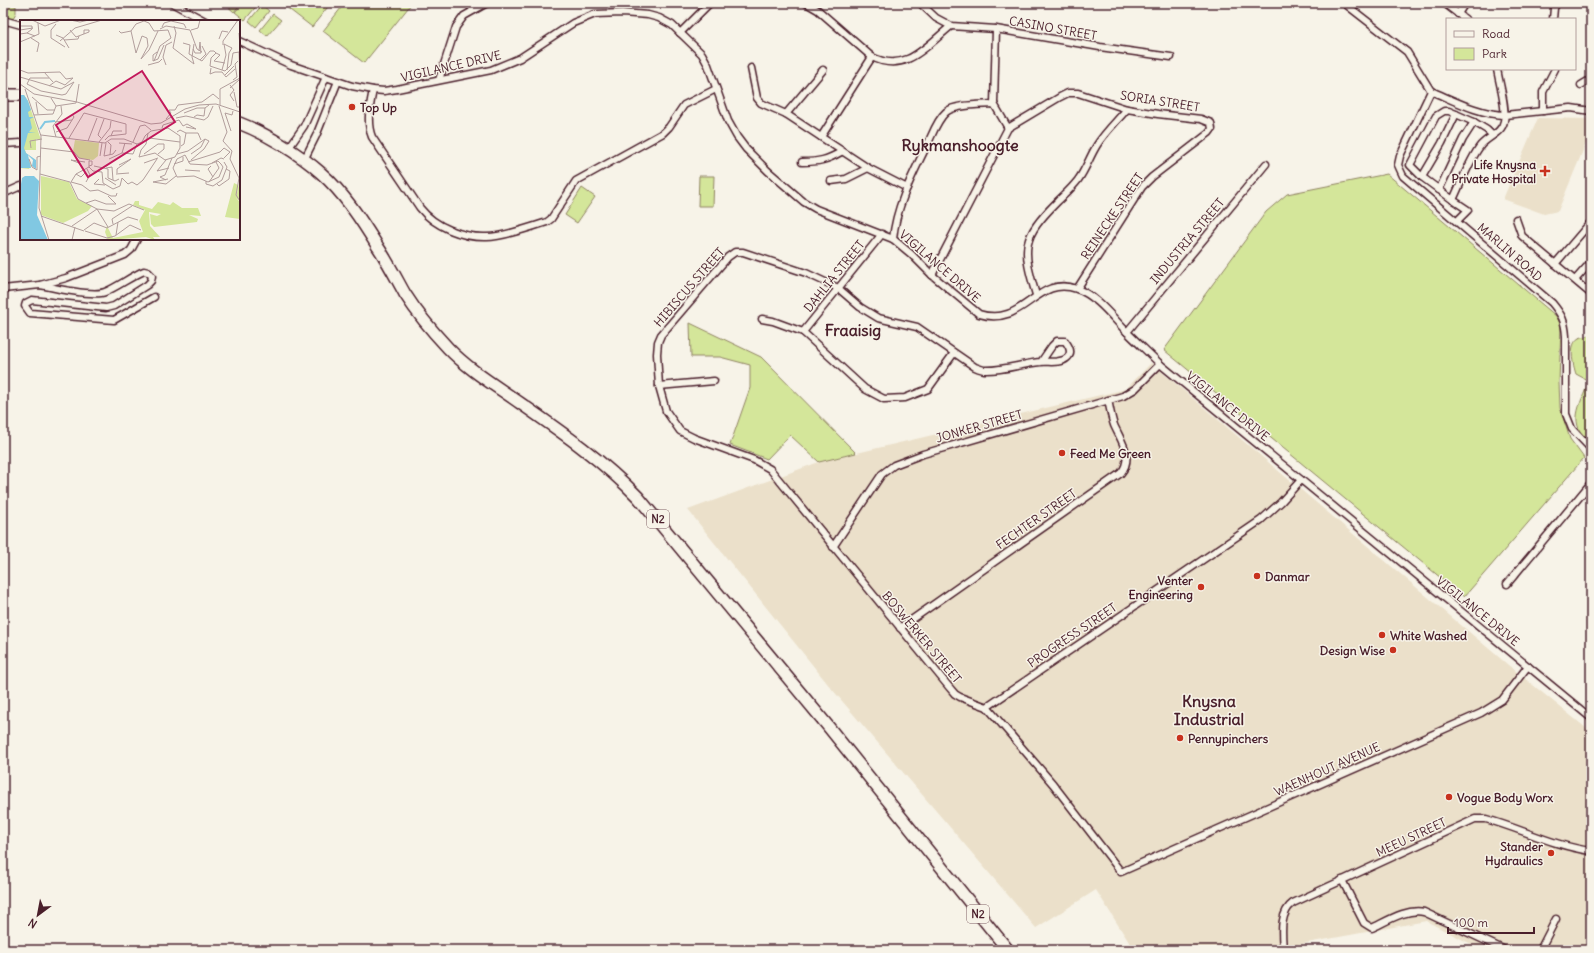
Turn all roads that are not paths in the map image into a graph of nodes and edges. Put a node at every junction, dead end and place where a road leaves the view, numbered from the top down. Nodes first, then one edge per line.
1 (172, 3) edge
2 (468, 3) edge
3 (487, 3) edge
4 (710, 3) edge
5 (806, 3) edge
6 (920, 3) edge
7 (1344, 3) edge
8 (1444, 3) edge
9 (1465, 3) edge
10 (1557, 3) edge
11 (474, 10) junction
12 (1458, 14) junction
13 (1464, 18) edge
14 (1553, 18) edge
15 (3, 20) edge
16 (203, 20) edge
17 (20, 25) edge
18 (951, 26) junction
19 (996, 29) junction
20 (680, 33) junction
21 (240, 41) edge
22 (872, 57) junction
23 (1171, 57) dead end
24 (751, 68) dead end
25 (823, 70) dead end
26 (1497, 70) edge
27 (1554, 70) edge
28 (326, 77) junction
29 (1591, 79) edge
30 (439, 80) junction
31 (338, 81) junction
32 (1581, 85) dead end
33 (716, 89) junction
34 (372, 90) junction
35 (1431, 91) junction
36 (3, 95) edge
37 (20, 95) edge
38 (994, 104) junction
39 (1127, 109) junction
40 (1543, 111) junction
41 (1591, 111) edge
42 (786, 114) junction
43 (1456, 114) junction
44 (1505, 115) junction
45 (1474, 122) junction
46 (240, 123) edge
47 (1008, 128) junction
48 (1209, 133) joint
49 (1492, 135) junction
50 (820, 138) junction
51 (20, 143) edge
52 (3, 144) edge
53 (288, 149) junction
54 (841, 152) junction
55 (304, 160) junction
56 (802, 162) dead end
57 (1266, 164) dead end
58 (868, 168) junction
59 (1422, 177) junction
60 (831, 181) dead end
61 (20, 186) edge
62 (907, 188) junction
63 (1439, 190) junction
64 (3, 194) edge
65 (1453, 200) junction
66 (1516, 219) dead end
67 (1458, 221) junction
68 (1591, 222) edge
69 (882, 234) junction
70 (893, 239) junction
71 (136, 240) edge
72 (1591, 262) edge
73 (1555, 264) junction
74 (932, 275) junction
75 (1575, 280) junction
76 (40, 285) junction
77 (838, 288) junction
78 (3, 289) edge
79 (1077, 289) junction
80 (1591, 294) edge
81 (1036, 295) junction
82 (154, 297) dead end
83 (762, 319) dead end
84 (803, 332) junction
85 (1126, 332) junction
86 (954, 353) junction
87 (1041, 362) junction
88 (1160, 364) junction
89 (714, 381) dead end
90 (659, 386) junction
91 (1108, 400) junction
92 (1591, 449) edge
93 (776, 475) joint
94 (1302, 480) junction
95 (1591, 483) edge
96 (834, 547) junction
97 (1507, 584) dead end
98 (900, 628) junction
99 (1528, 666) junction
100 (988, 707) junction
101 (1591, 718) edge
102 (1591, 851) edge
103 (1122, 872) joint
104 (1342, 880) junction
105 (1556, 919) dead end
106 (1008, 950) edge
107 (1283, 950) edge
108 (1505, 950) edge
109 (1540, 950) edge

1 - 16 street
2 - 11 street
3 - 11 street
4 - 20 street
5 - 22 street
6 - 18 street
7 - 35 street
8 - 12 street
9 - 12 street
10 - 14 street
11 - 30 street
12 - 13 street
15 - 17 street
18 - 19 street, CASINO STREET
18 - 22 street
19 - 23 street, CASINO STREET
19 - 38 street
20 - 30 street, VIGILANCE DRIVE
20 - 33 street, VIGILANCE DRIVE
21 - 28 street, VIGILANCE DRIVE
22 - 50 street
24 - 42 street
25 - 42 street
26 - 44 street
27 - 40 street
28 - 31 street, VIGILANCE DRIVE
28 - 53 street
29 - 32 street
30 - 34 street, VIGILANCE DRIVE
31 - 34 street, VIGILANCE DRIVE
31 - 55 street
33 - 34 street
33 - 69 street, VIGILANCE DRIVE
35 - 44 street
35 - 67 street, MARLIN ROAD
36 - 37 highway
38 - 47 street
38 - 62 street
39 - 47 street, SORIA STREET
39 - 48 street, SORIA STREET
39 - 81 street
40 - 41 street
40 - 44 street
42 - 50 street
43 - 45 street
43 - 59 street
43 - 59 street
44 - 49 street
45 - 49 street
45 - 63 street
46 - 53 highway, N2
47 - 74 street
48 - 79 street, REINECKE STREET
49 - 65 street
50 - 54 street
51 - 52 street
53 - 55 highway, N2
54 - 56 street
54 - 58 street
55 - 106 highway, N2
57 - 85 street, INDUSTRIA STREET
58 - 60 street
58 - 62 street
59 - 63 street
61 - 64 street
62 - 70 street
63 - 65 street
65 - 67 street
66 - 73 street
67 - 92 street, MARLIN ROAD
68 - 73 street
69 - 70 street, VIGILANCE DRIVE
69 - 77 street, DAHLIA STREET
70 - 74 street, VIGILANCE DRIVE
71 - 76 street
72 - 75 street
73 - 75 street
74 - 81 street, VIGILANCE DRIVE
75 - 80 street
76 - 78 street
76 - 82 street
77 - 84 street, DAHLIA STREET
77 - 86 street
77 - 90 street, HIBISCUS STREET
79 - 81 street, VIGILANCE DRIVE
79 - 85 street, VIGILANCE DRIVE
83 - 84 street
84 - 86 street
85 - 88 street, VIGILANCE DRIVE
86 - 87 street
87 - 87 street
88 - 91 street, JONKER STREET
88 - 94 street, VIGILANCE DRIVE
89 - 90 street
90 - 93 street, HIBISCUS STREET
91 - 96 street, JONKER STREET
91 - 98 street, FECHTER STREET
93 - 96 street, BOSWERKER STREET
94 - 99 street, VIGILANCE DRIVE
94 - 100 street, PROGRESS STREET
95 - 97 street
96 - 98 street, BOSWERKER STREET
98 - 100 street, BOSWERKER STREET
99 - 101 street, VIGILANCE DRIVE
99 - 103 street, WAENHOUT AVENUE
100 - 103 street, BOSWERKER STREET
102 - 104 street, MEEU STREET
104 - 107 street, MEEU STREET
104 - 108 street
105 - 109 street

